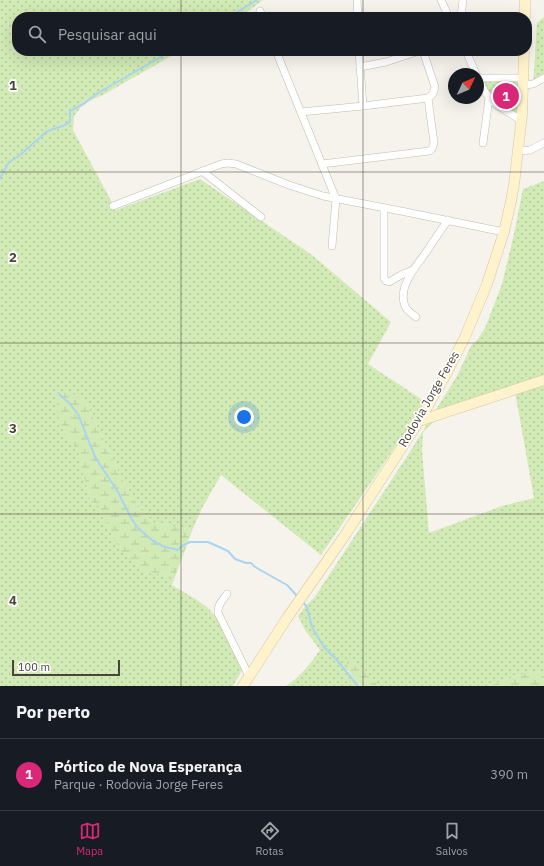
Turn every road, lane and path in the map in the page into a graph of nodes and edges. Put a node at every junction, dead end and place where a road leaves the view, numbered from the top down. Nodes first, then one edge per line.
1 (357, 0) edge
2 (441, 0) edge
3 (463, 0) edge
4 (525, 0) edge
5 (358, 12) edge
6 (447, 12) edge
7 (462, 12) edge
8 (525, 12) edge
9 (278, 56) edge
10 (359, 56) edge
11 (404, 56) edge
12 (425, 56) edge
13 (468, 56) edge
14 (524, 56) edge
15 (360, 67) junction
16 (473, 68) edge
17 (544, 78) edge
18 (484, 79) edge
19 (524, 82) junction
20 (484, 90) edge
21 (428, 98) junction
22 (489, 98) junction
23 (363, 106) junction
24 (301, 112) junction
25 (522, 121) junction
26 (483, 143) dead end
27 (544, 143) edge
28 (519, 151) junction
29 (322, 164) junction
30 (202, 171) junction
31 (336, 199) junction
32 (113, 206) dead end
33 (384, 208) junction
34 (261, 217) dead end
35 (448, 220) junction
36 (504, 232) junction
37 (332, 246) dead end
38 (413, 270) junction
39 (416, 317) dead end
40 (544, 380) edge
41 (419, 421) junction
42 (227, 594) dead end
43 (249, 676) junction
44 (243, 686) edge

1 - 5 street
2 - 6 street
3 - 7 street
4 - 8 main road
9 - 24 street
10 - 15 street
11 - 15 street
12 - 21 street
13 - 16 street
14 - 19 main road, Rodovia Jorge Feres
15 - 23 street
17 - 19 street
18 - 19 street
19 - 25 main road, Rodovia Jorge Feres
20 - 22 street
21 - 23 street
21 - 29 street
22 - 25 street
22 - 26 street
23 - 24 street
24 - 29 street
25 - 28 main road, Rodovia Jorge Feres
27 - 28 street
28 - 36 main road, Rodovia Jorge Feres
29 - 31 street
30 - 31 street
30 - 32 street
30 - 34 street
31 - 33 street
31 - 37 street
33 - 35 street
33 - 38 street
35 - 36 street
35 - 38 street
36 - 41 main road, Rodovia Jorge Feres
38 - 39 street
40 - 41 main road
41 - 43 main road, Rodovia Jorge Feres
42 - 43 street
43 - 44 main road, Rodovia Jorge Feres

